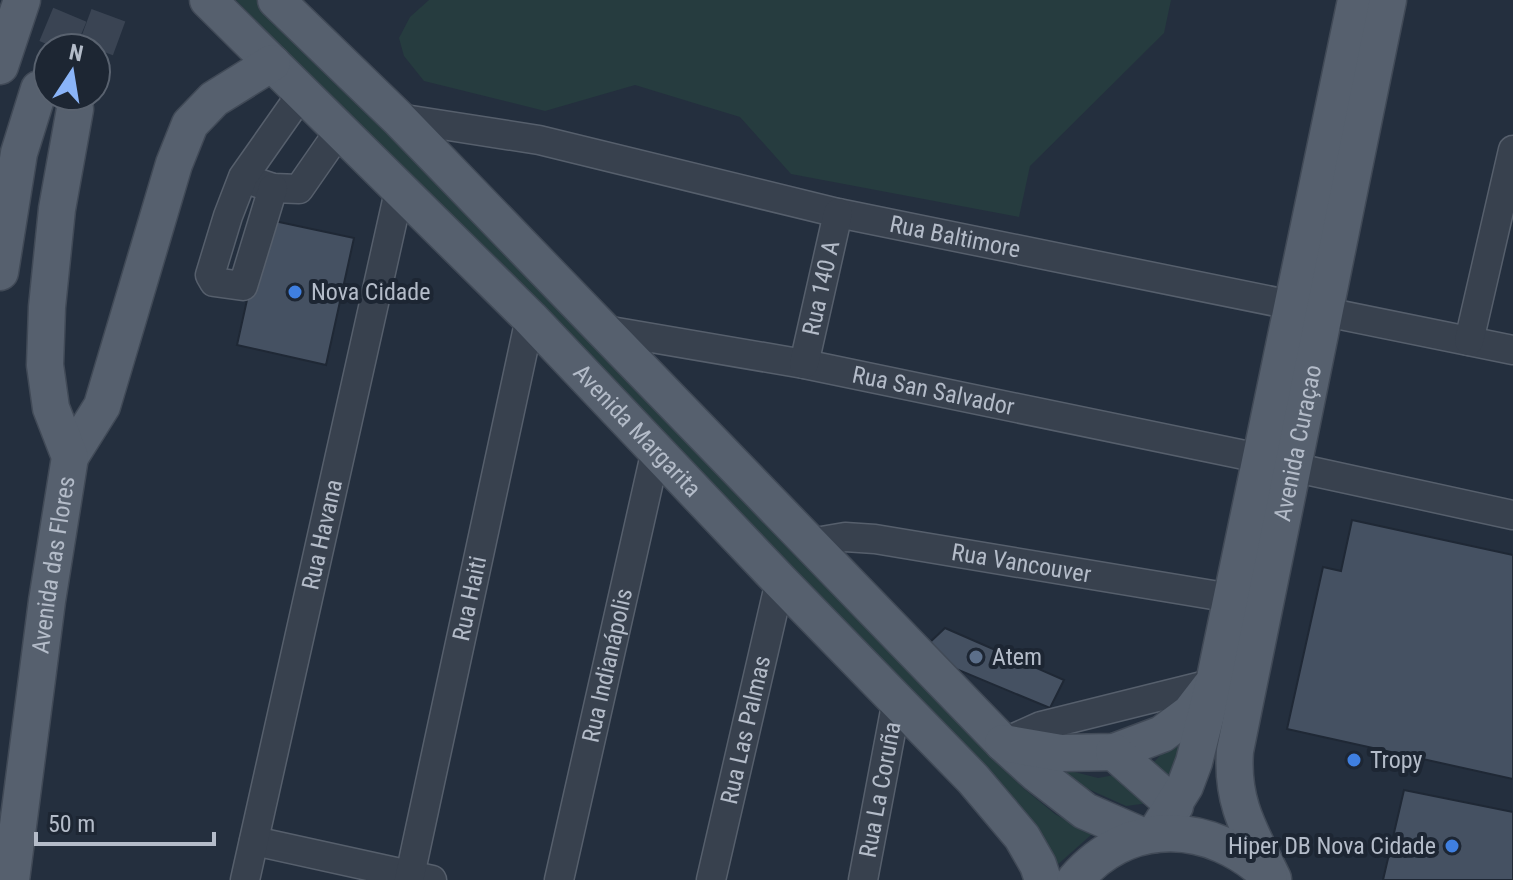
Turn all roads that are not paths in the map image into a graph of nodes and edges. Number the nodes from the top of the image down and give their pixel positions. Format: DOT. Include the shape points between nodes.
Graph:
graph roads {
  1 [pos="22,0"];
  2 [pos="208,0"];
  3 [pos="276,0"];
  4 [pos="1356,0"];
  5 [pos="1388,0"];
  6 [pos="272,63"];
  7 [pos="0,66"];
  8 [pos="302,93"];
  9 [pos="32,111"];
  10 [pos="74,112"];
  11 [pos="398,118"];
  12 [pos="340,130"];
  13 [pos="1513,150"];
  14 [pos="243,177"];
  15 [pos="400,187"];
  16 [pos="273,188"];
  17 [pos="838,213"];
  18 [pos="0,272"];
  19 [pos="1309,308"];
  20 [pos="530,318"];
  21 [pos="605,330"];
  22 [pos="1469,341"];
  23 [pos="1513,350"];
  24 [pos="804,364"];
  25 [pos="656,450"];
  26 [pos="70,457"];
  27 [pos="1276,463"];
  28 [pos="1513,515"];
  29 [pos="810,543"];
  30 [pos="780,581"];
  31 [pos="1231,598"];
  32 [pos="1214,683"];
  33 [pos="897,700"];
  34 [pos="1003,743"];
  35 [pos="1114,752"];
  36 [pos="1157,826"];
  37 [pos="254,841"];
  38 [pos="17,872"];
  39 [pos="417,878"];
  40 [pos="245,880"];
  41 [pos="559,880"];
  42 [pos="711,880"];
  43 [pos="863,880"];
  44 [pos="1043,880"];
  45 [pos="1075,880"];
  46 [pos="1273,880"];
  1 -- 7 [label="main road"];
  2 -- 6 [label="main road, Avenida Margarita"];
  3 -- 11 [label="main road, Avenida Margarita"];
  4 -- 19 [label="main road, Avenida Curaçao"];
  5 -- 19 [label="main road, Avenida Curaçao"];
  6 -- 8 [label="main road, Avenida Margarita"];
  6 -- 26 [label="main road" via="214,99 190,124 102,406"];
  8 -- 12 [label="main road, Avenida Margarita"];
  8 -- 14 [label="street"];
  9 -- 18 [label="main road" via="19,153"];
  10 -- 26 [label="main road, Avenida das Flores" via="57,209 45,365 51,408"];
  11 -- 17 [label="street, Rua Baltimore" via="539,140"];
  11 -- 21 [label="main road, Avenida Margarita"];
  12 -- 15 [label="main road, Avenida Margarita"];
  12 -- 16 [label="street" via="299,189"];
  13 -- 22 [label="street"];
  14 -- 16 [label="street"];
  14 -- 16 [label="street" via="210,275 214,282 243,286"];
  15 -- 20 [label="main road, Avenida Margarita"];
  15 -- 37 [label="street, Rua Havana"];
  17 -- 19 [label="street, Rua Baltimore"];
  17 -- 24 [label="street, Rua 140 A"];
  19 -- 22 [label="street, Rua Baltimore"];
  19 -- 27 [label="main road, Avenida Curaçao"];
  20 -- 25 [label="main road, Avenida Margarita"];
  20 -- 39 [label="street, Rua Haiti"];
  21 -- 24 [label="street, Rua San Salvador"];
  21 -- 29 [label="main road, Avenida Margarita"];
  22 -- 23 [label="street, Rua Baltimore"];
  24 -- 27 [label="street, Rua San Salvador"];
  25 -- 30 [label="main road, Avenida Margarita"];
  25 -- 41 [label="street, Rua Indianápolis"];
  26 -- 38 [label="main road, Avenida das Flores" via="47,601"];
  27 -- 28 [label="street, Rua San Salvador"];
  27 -- 31 [label="main road, Avenida Curaçao"];
  27 -- 46 [label="main road, Avenida Curaçao" via="1233,777 1239,808"];
  29 -- 31 [label="street, Rua Vancouver" via="875,539"];
  29 -- 34 [label="main road, Avenida Margarita"];
  30 -- 33 [label="main road, Avenida Margarita"];
  30 -- 42 [label="street, Rua Las Palmas"];
  31 -- 32 [label="main road, Avenida Curaçao"];
  32 -- 34 [label="street" via="1041,726"];
  32 -- 35 [label="main road" via="1190,713 1162,734"];
  32 -- 36 [label="main road, Avenida Curaçao" via="1194,762"];
  33 -- 43 [label="street, Rua La Coruña"];
  33 -- 44 [label="main road, Avenida Margarita" via="1022,837"];
  34 -- 35 [label="main road" via="1061,753"];
  34 -- 36 [label="main road, Avenida Margarita" via="1085,811"];
  35 -- 36 [label="main road"];
  36 -- 45 [label="main road" via="1112,848"];
  36 -- 46 [label="main road" via="1220,841 1249,857"];
  37 -- 39 [label="street"];
  37 -- 40 [label="street, Rua Havana"];
}
